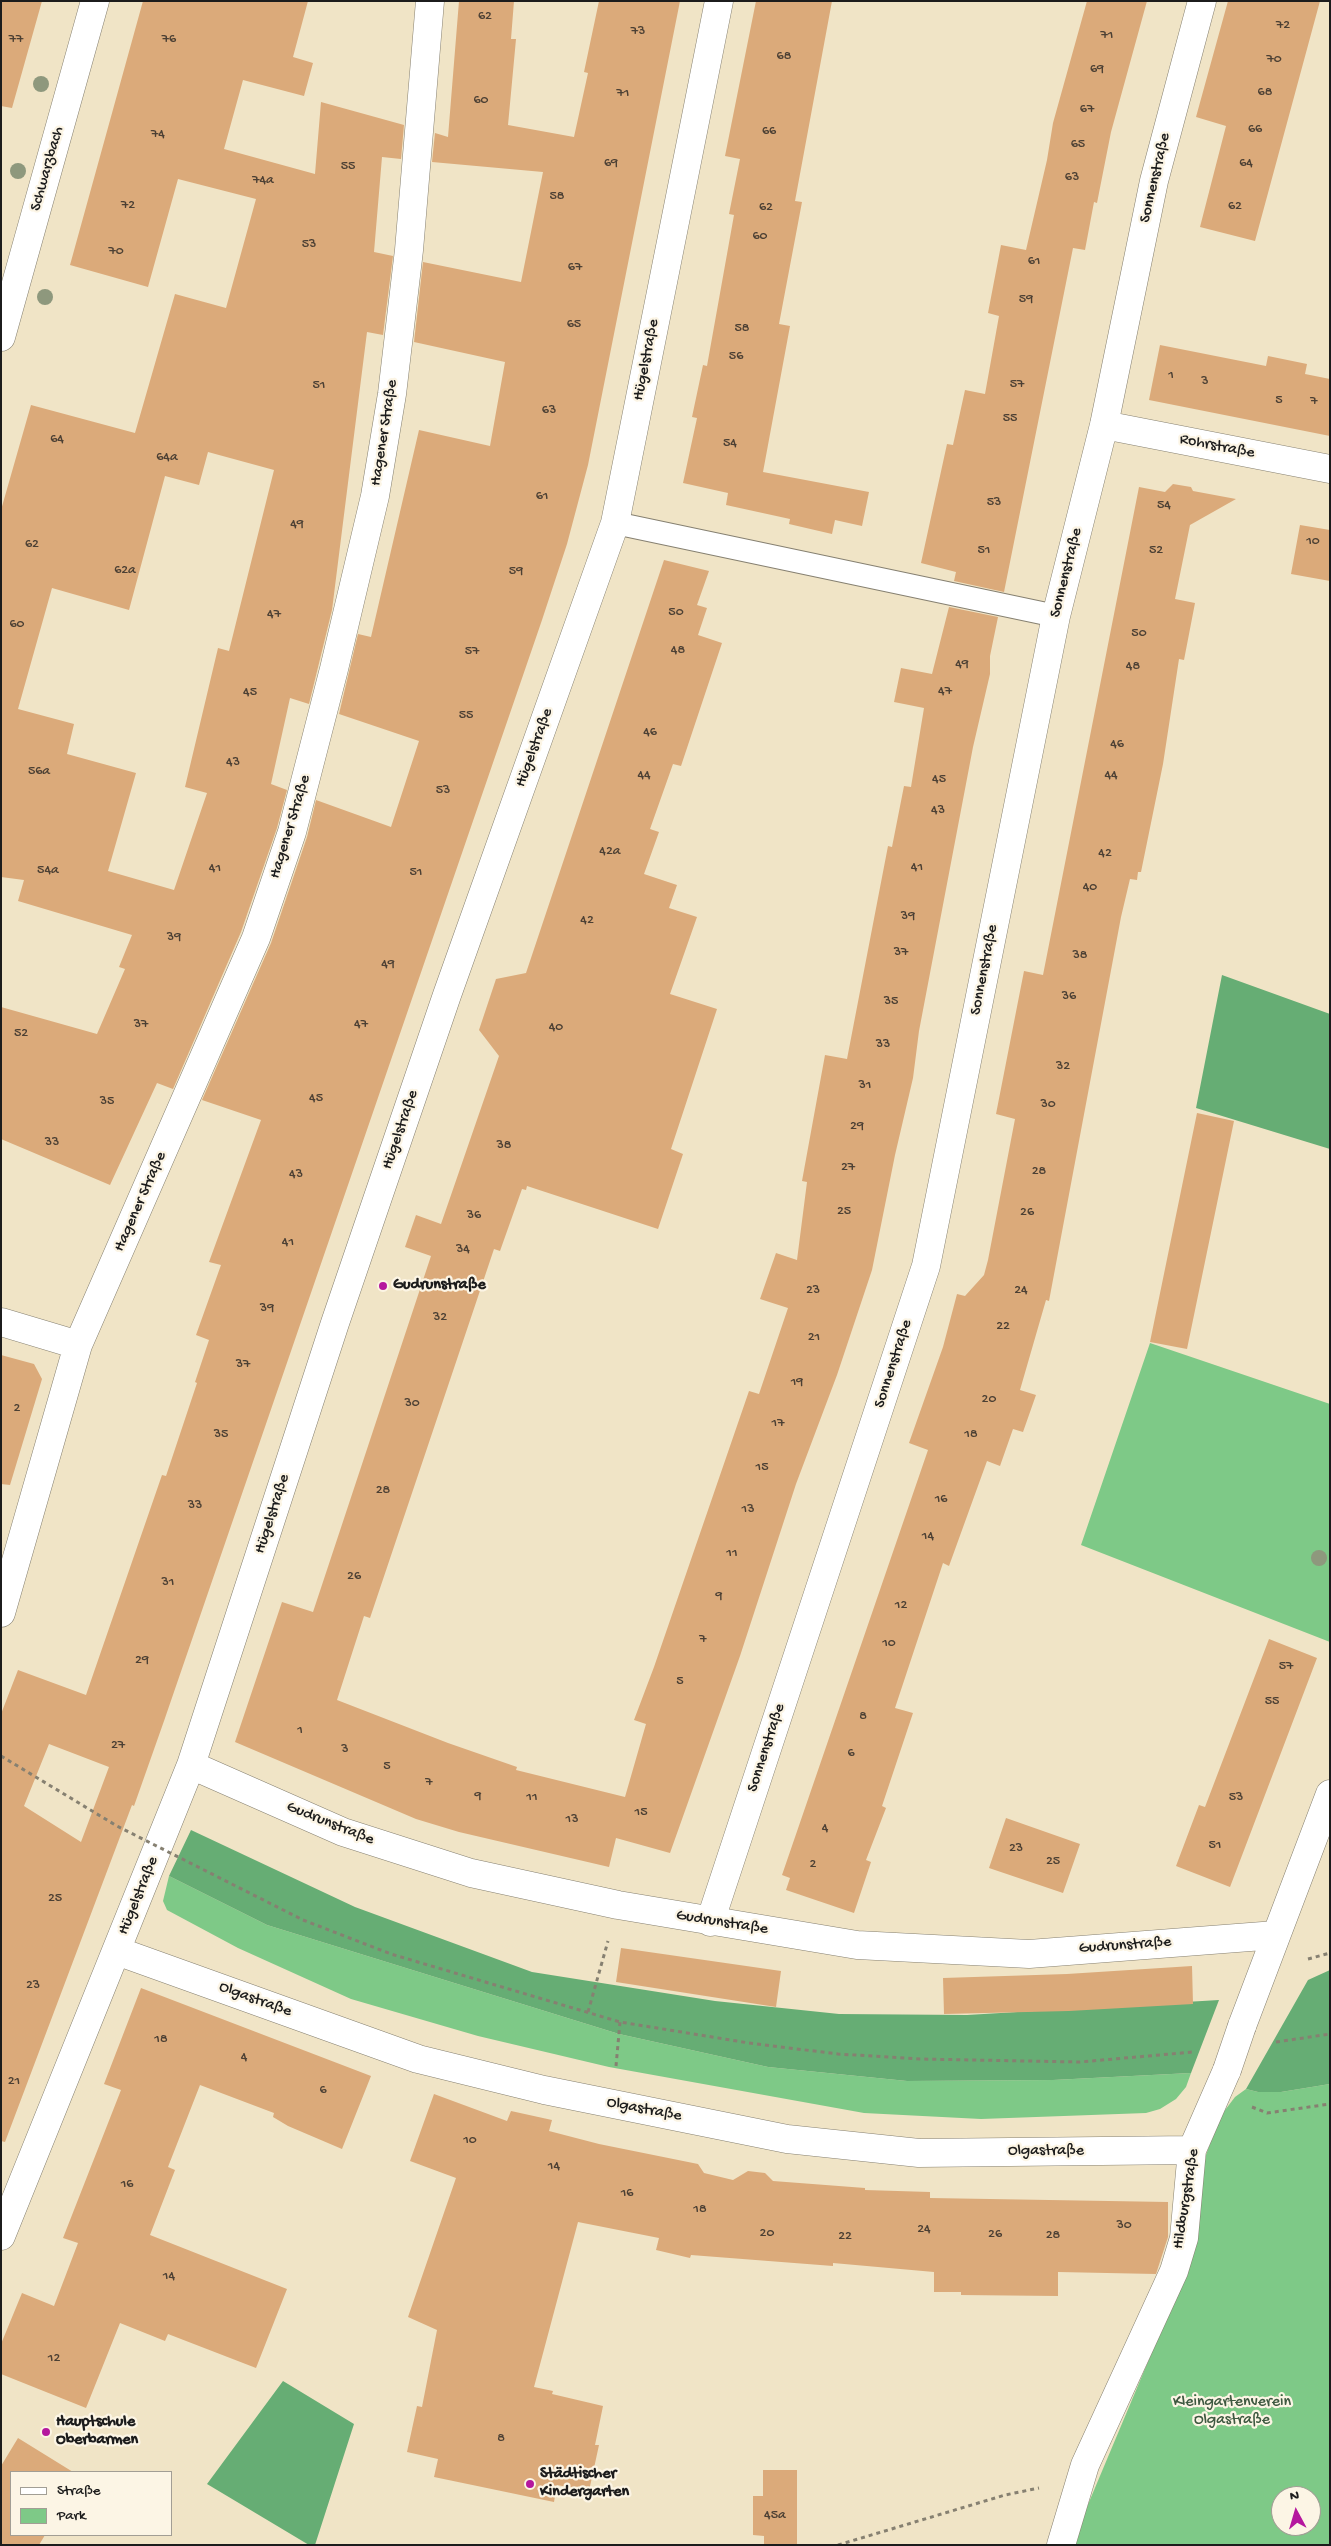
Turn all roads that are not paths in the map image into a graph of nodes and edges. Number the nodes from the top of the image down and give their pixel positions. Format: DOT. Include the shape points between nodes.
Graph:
graph roads {
  1 [pos="94,1"];
  2 [pos="430,1"];
  3 [pos="719,1"];
  4 [pos="1202,1"];
  5 [pos="1,337"];
  6 [pos="1104,425"];
  7 [pos="1330,469"];
  8 [pos="615,523"];
  9 [pos="1056,616"];
  10 [pos="1,1322"];
  11 [pos="78,1344"];
  12 [pos="1,1613"];
  13 [pos="191,1765"];
  14 [pos="1330,1794"];
  15 [pos="710,1922"];
  16 [pos="1276,1935"];
  17 [pos="117,1951"];
  18 [pos="1192,2150"];
  19 [pos="1,2236"];
  20 [pos="1061,2545"];
  1 -- 5 [label="street, Schwarzbach"];
  2 -- 11 [label="street, Hagener Straße" via="409,250 389,412 375,496 295,822 256,938"];
  3 -- 8 [label="street, Hügelstraße"];
  4 -- 6 [label="street, Sonnenstraße" via="1154,181"];
  6 -- 7 [label="street, Rohrstraße"];
  6 -- 9 [label="street, Sonnenstraße"];
  8 -- 9 [label="lane"];
  8 -- 13 [label="street, Hügelstraße" via="444,1005 329,1342"];
  9 -- 15 [label="street, Sonnenstraße" via="926,1266"];
  10 -- 11 [label="street"];
  11 -- 12 [label="street, Hagener Straße"];
  13 -- 15 [label="street, Gudrunstraße" via="343,1832 452,1868"];
  13 -- 17 [label="street, Hügelstraße"];
  14 -- 16 [label="street, Hildburgstraße"];
  15 -- 16 [label="street, Gudrunstraße" via="857,1945 1029,1954"];
  16 -- 18 [label="street, Hildburgstraße, bridge" via="1224,2076"];
  17 -- 18 [label="street, Olgastraße" via="418,2059 544,2090 787,2139 919,2153"];
  17 -- 19 [label="street, Hügelstraße"];
  18 -- 20 [label="street, Hildburgstraße" via="1184,2238 1174,2271 1078,2481"];
}
